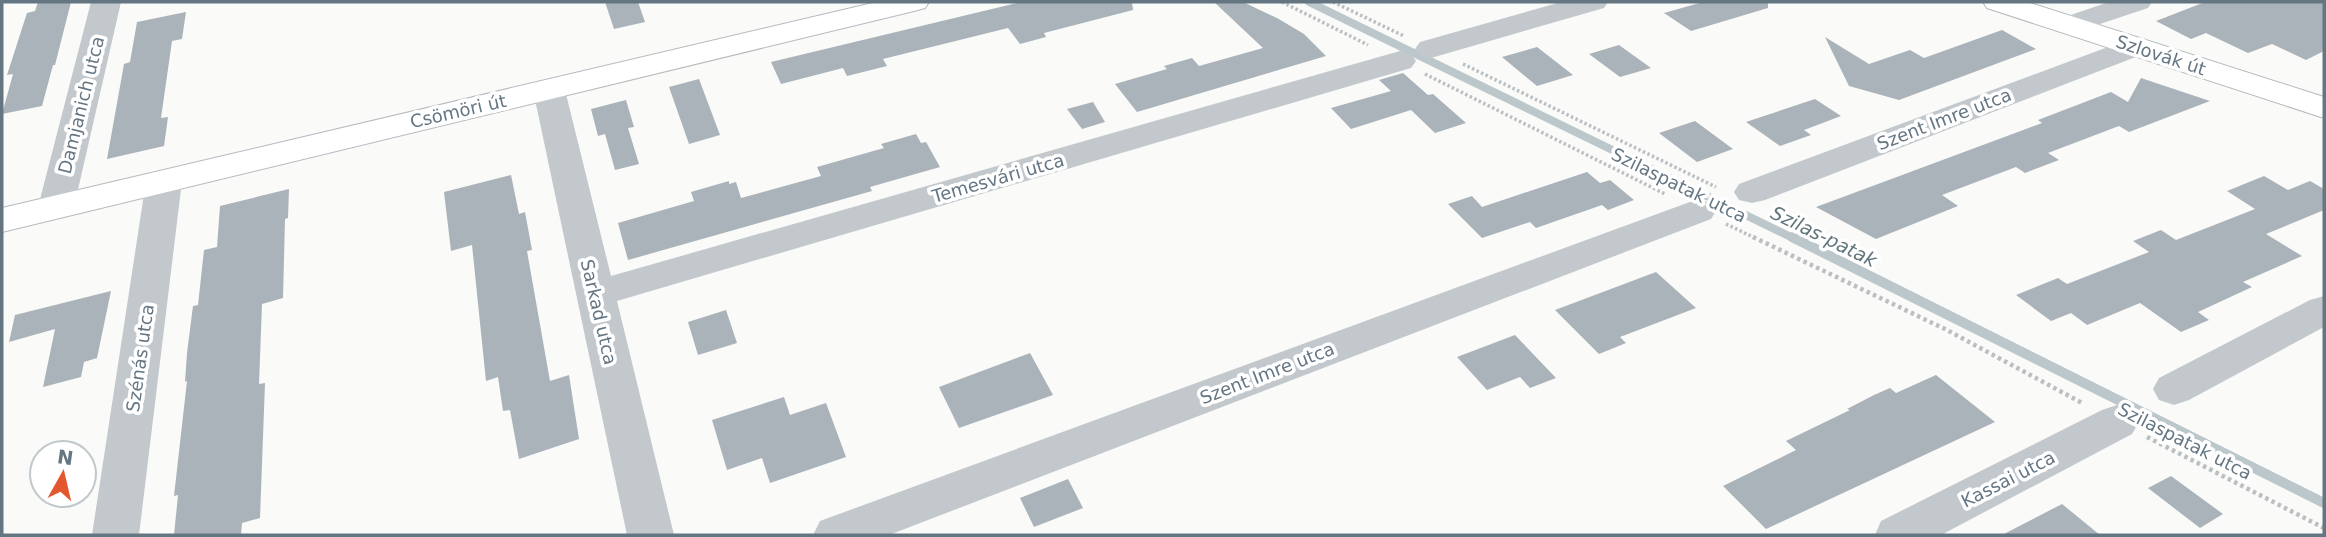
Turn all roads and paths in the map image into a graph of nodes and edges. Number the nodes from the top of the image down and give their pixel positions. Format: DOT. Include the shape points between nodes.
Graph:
graph roads {
  1 [pos="106,2"];
  2 [pos="914,2"];
  3 [pos="1282,2"];
  4 [pos="1332,2"];
  5 [pos="1593,2"];
  6 [pos="1998,2"];
  7 [pos="2137,2"];
  8 [pos="2070,25"];
  9 [pos="2135,46"];
  10 [pos="1416,55"];
  11 [pos="549,90"];
  12 [pos="2324,107"];
  13 [pos="164,181"];
  14 [pos="1724,198"];
  15 [pos="56,207"];
  16 [pos="2,220"];
  17 [pos="595,294"];
  18 [pos="2324,310"];
  19 [pos="2174,389"];
  20 [pos="2117,422"];
  21 [pos="2324,528"];
  22 [pos="115,535"];
  23 [pos="650,535"];
  24 [pos="837,535"];
  25 [pos="1898,535"];
  1 -- 15 [label="street, Damjanich utca"];
  2 -- 11 [label="main road, Csömöri út"];
  3 -- 10 [label="path, Szilaspatak utca"];
  4 -- 10 [label="path"];
  5 -- 10 [label="street, Temesvári utca"];
  6 -- 8 [label="main road, Szlovák út"];
  7 -- 8 [label="street"];
  8 -- 9 [label="main road, Szlovák út"];
  9 -- 12 [label="main road, Szlovák út"];
  9 -- 14 [label="street, Szent Imre utca"];
  10 -- 14 [label="path, Szilaspatak utca"];
  10 -- 14 [label="path"];
  10 -- 17 [label="street, Temesvári utca"];
  11 -- 13 [label="main road, Csömöri út"];
  11 -- 17 [label="street, Sarkad utca"];
  13 -- 15 [label="main road, Csömöri út"];
  13 -- 22 [label="street, Szénás utca"];
  14 -- 20 [label="path, Szilaspatak utca" via="1945,330"];
  14 -- 24 [label="street, Szent Imre utca"];
  15 -- 16 [label="main road, Csömöri út"];
  17 -- 23 [label="street, Sarkad utca"];
  18 -- 19 [label="street"];
  20 -- 21 [label="path, Szilaspatak utca"];
  20 -- 25 [label="street, Kassai utca"];
}
